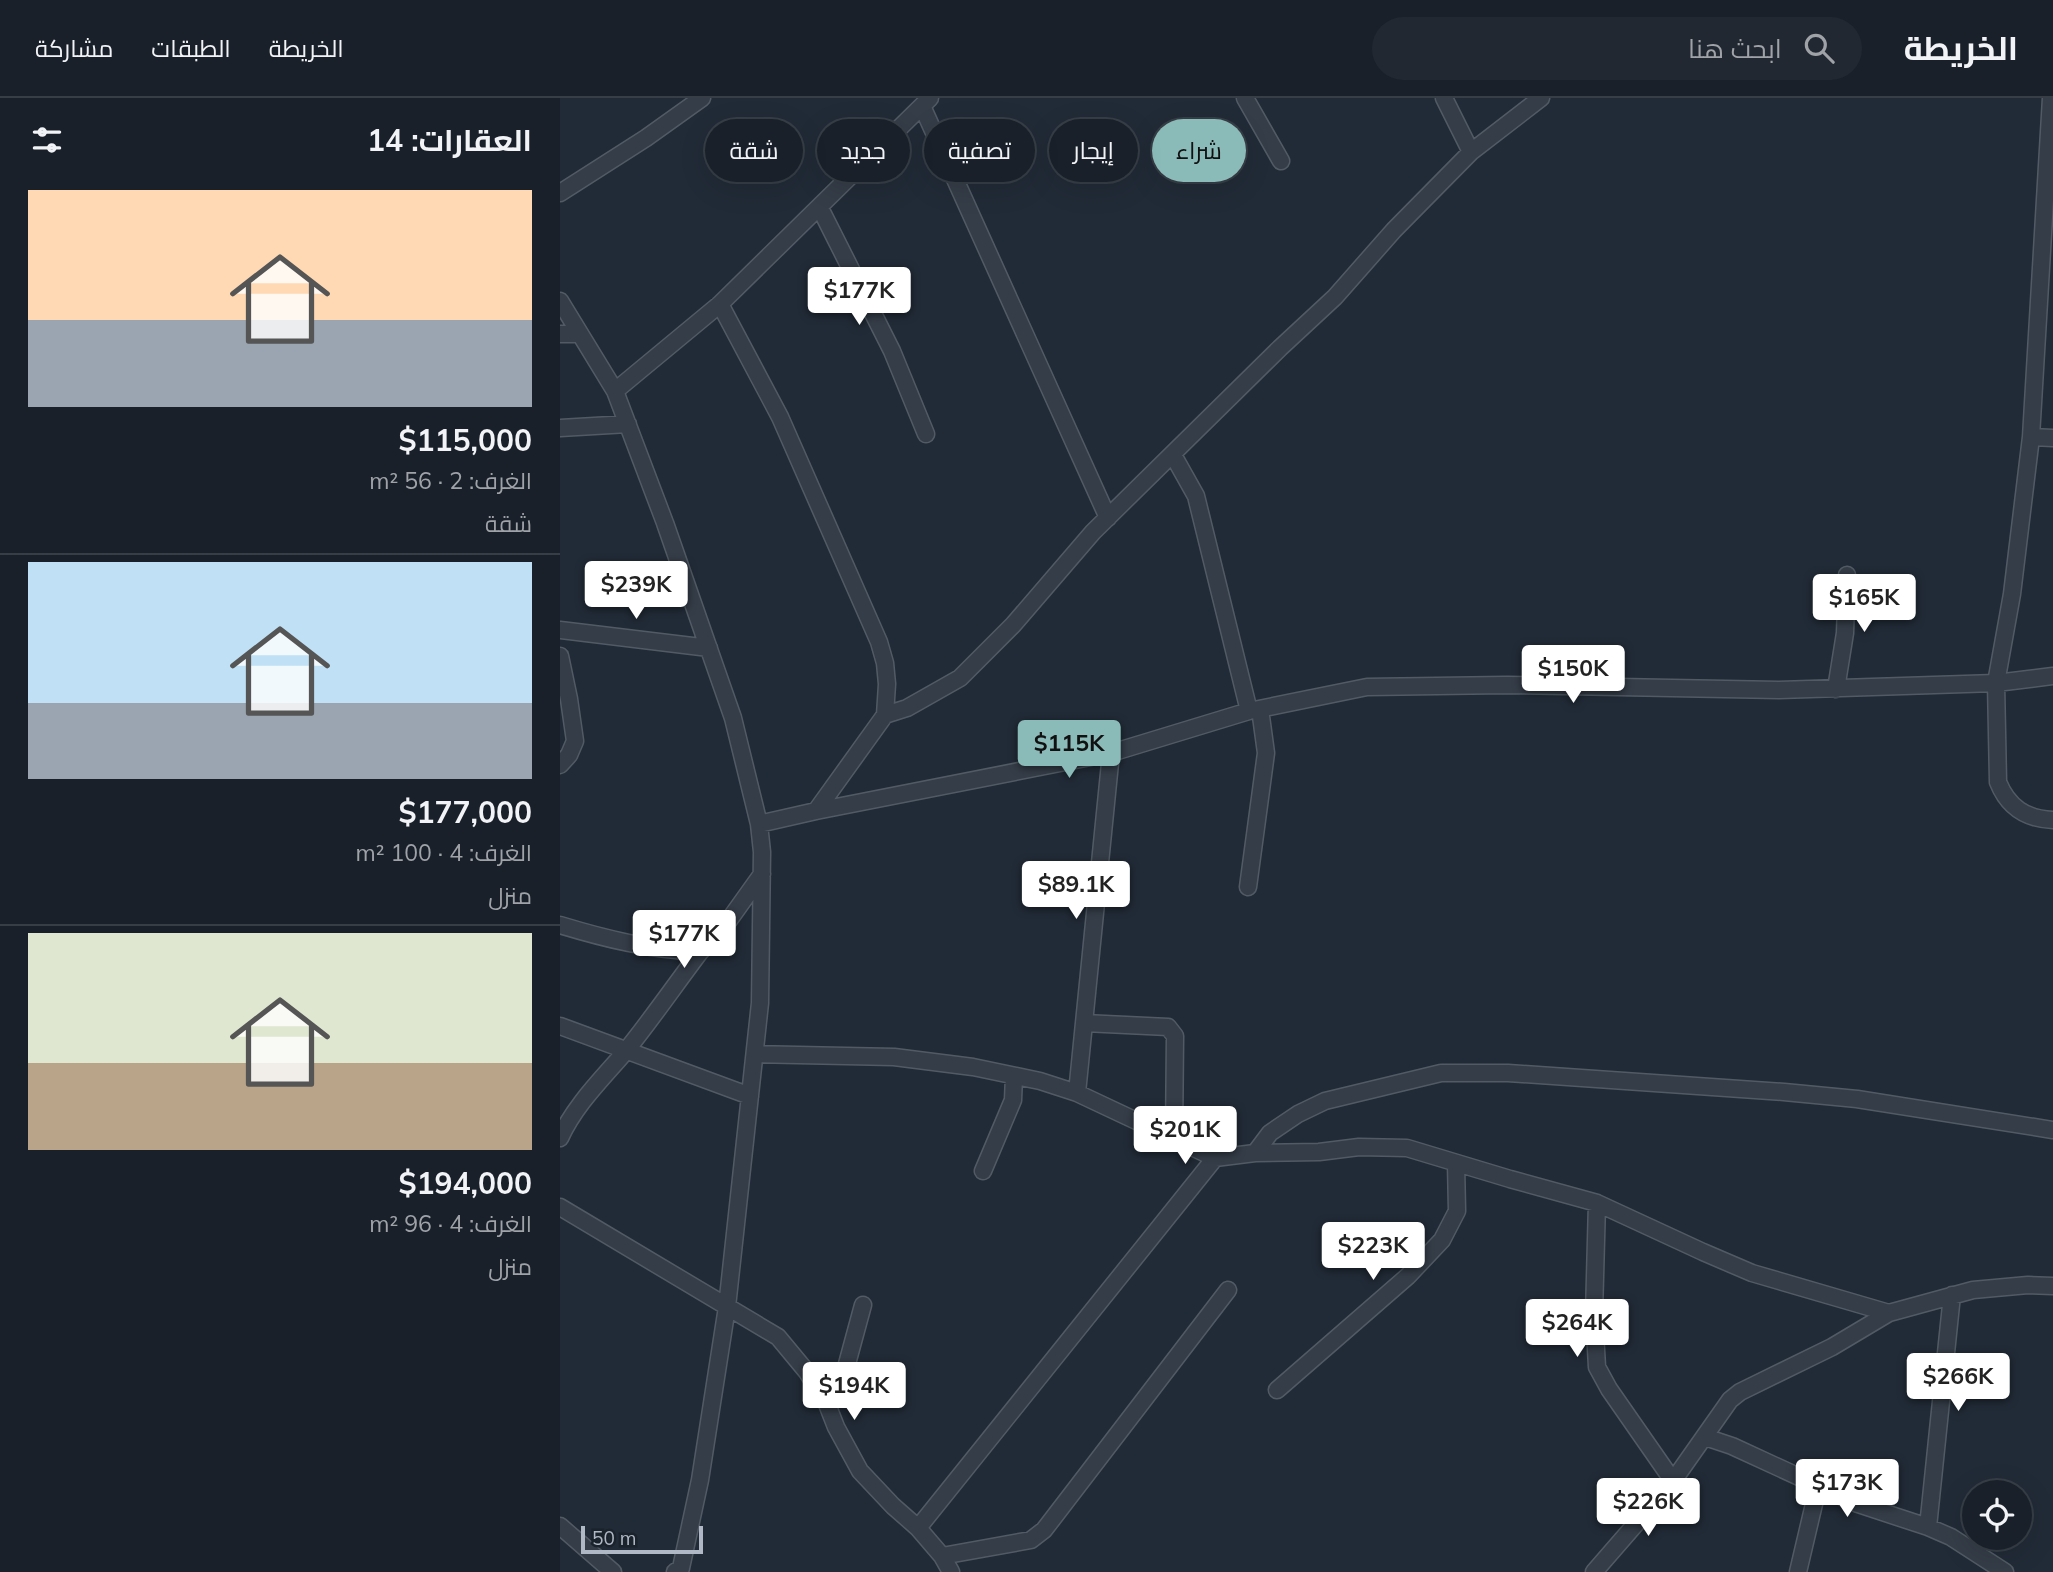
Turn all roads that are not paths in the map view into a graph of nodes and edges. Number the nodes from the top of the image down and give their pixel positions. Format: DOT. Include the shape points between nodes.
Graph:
graph roads {
  1 [pos="702,98"];
  2 [pos="1245,98"];
  3 [pos="1444,98"];
  4 [pos="1541,98"];
  5 [pos="2051,98"];
  6 [pos="926,102"];
  7 [pos="1471,152"];
  8 [pos="1281,161"];
  9 [pos="560,193"];
  10 [pos="820,208"];
  11 [pos="560,301"];
  12 [pos="720,304"];
  13 [pos="560,334"];
  14 [pos="579,334"];
  15 [pos="615,390"];
  16 [pos="628,424"];
  17 [pos="560,428"];
  18 [pos="926,434"];
  19 [pos="2031,437"];
  20 [pos="2053,438"];
  21 [pos="1173,455"];
  22 [pos="1108,518"];
  23 [pos="1847,575"];
  24 [pos="560,630"];
  25 [pos="709,648"];
  26 [pos="560,656"];
  27 [pos="2053,676"];
  28 [pos="1996,683"];
  29 [pos="1836,688"];
  30 [pos="1254,710"];
  31 [pos="885,715"];
  32 [pos="1111,752"];
  33 [pos="560,765"];
  34 [pos="816,811"];
  35 [pos="2053,820"];
  36 [pos="759,824"];
  37 [pos="762,874"];
  38 [pos="1248,887"];
  39 [pos="560,925"];
  40 [pos="700,952"];
  41 [pos="1084,1023"];
  42 [pos="560,1026"];
  43 [pos="626,1050"];
  44 [pos="755,1054"];
  45 [pos="1014,1076"];
  46 [pos="1077,1093"];
  47 [pos="750,1096"];
  48 [pos="2053,1130"];
  49 [pos="560,1138"];
  50 [pos="1174,1139"];
  51 [pos="1255,1153"];
  52 [pos="1215,1158"];
  53 [pos="1455,1163"];
  54 [pos="983,1171"];
  55 [pos="1597,1203"];
  56 [pos="560,1207"];
  57 [pos="2053,1286"];
  58 [pos="1228,1290"];
  59 [pos="1952,1295"];
  60 [pos="863,1306"];
  61 [pos="727,1307"];
  62 [pos="1889,1312"];
  63 [pos="1277,1390"];
  64 [pos="827,1404"];
  65 [pos="1705,1437"];
  66 [pos="1674,1480"];
  67 [pos="1818,1487"];
  68 [pos="560,1526"];
  69 [pos="1928,1527"];
  70 [pos="918,1528"];
  71 [pos="942,1556"];
  72 [pos="680,1571"];
  73 [pos="613,1572"];
  74 [pos="951,1572"];
  75 [pos="1594,1572"];
  76 [pos="1798,1572"];
  77 [pos="2005,1572"];
  1 -- 9 [label="street"];
  2 -- 8 [label="street"];
  3 -- 7 [label="street"];
  4 -- 7 [label="street"];
  5 -- 19 [label="street"];
  6 -- 10 [label="street"];
  6 -- 22 [label="street"];
  7 -- 21 [label="street" via="1335,297"];
  10 -- 12 [label="street"];
  10 -- 18 [label="street" via="892,351"];
  11 -- 14 [label="street"];
  12 -- 15 [label="street"];
  12 -- 31 [label="street" via="780,417 879,642 887,684"];
  13 -- 14 [label="street"];
  14 -- 15 [label="street"];
  15 -- 16 [label="street"];
  16 -- 17 [label="street"];
  16 -- 25 [label="street"];
  19 -- 20 [label="street"];
  19 -- 28 [label="street"];
  21 -- 22 [label="street"];
  21 -- 30 [label="street" via="1196,496"];
  22 -- 31 [label="street" via="960,678"];
  23 -- 29 [label="street" via="1846,633"];
  24 -- 25 [label="street"];
  25 -- 36 [label="street" via="733,718"];
  26 -- 33 [label="street" via="575,741"];
  27 -- 28 [label="street"];
  28 -- 29 [label="street"];
  28 -- 35 [label="street" via="1998,782 2003,795 2028,816"];
  29 -- 30 [label="street" via="1367,687"];
  30 -- 32 [label="street"];
  30 -- 38 [label="street" via="1266,752"];
  31 -- 34 [label="street"];
  32 -- 34 [label="street"];
  32 -- 41 [label="street"];
  34 -- 36 [label="street"];
  36 -- 37 [label="street"];
  37 -- 40 [label="street"];
  37 -- 44 [label="street"];
  39 -- 40 [label="street" via="608,940"];
  40 -- 43 [label="street"];
  41 -- 46 [label="street"];
  41 -- 50 [label="street" via="1168,1027 1175,1036"];
  42 -- 43 [label="street"];
  43 -- 47 [label="street"];
  43 -- 49 [label="street" via="572,1115"];
  44 -- 45 [label="street" via="894,1057"];
  44 -- 47 [label="street"];
  45 -- 46 [label="street"];
  45 -- 54 [label="street" via="1013,1100"];
  46 -- 50 [label="street"];
  47 -- 61 [label="street"];
  48 -- 51 [label="street" via="1784,1092 1508,1073 1441,1073 1325,1101 1270,1133"];
  50 -- 52 [label="street"];
  51 -- 52 [label="street"];
  51 -- 53 [label="street" via="1407,1148"];
  52 -- 70 [label="street"];
  53 -- 55 [label="street"];
  53 -- 63 [label="street" via="1457,1211 1442,1240 1408,1276"];
  55 -- 62 [label="street" via="1752,1273"];
  55 -- 66 [label="street" via="1597,1367"];
  56 -- 61 [label="street"];
  57 -- 59 [label="street" via="1995,1287"];
  58 -- 71 [label="street" via="1044,1530 1031,1541"];
  59 -- 62 [label="street"];
  59 -- 69 [label="street"];
  60 -- 64 [label="street" via="844,1376"];
  61 -- 64 [label="street" via="778,1337"];
  61 -- 72 [label="street" via="700,1480"];
  62 -- 65 [label="street" via="1832,1347 1740,1392"];
  64 -- 70 [label="street" via="860,1471"];
  65 -- 66 [label="street"];
  65 -- 67 [label="street"];
  66 -- 75 [label="street"];
  67 -- 69 [label="street"];
  67 -- 76 [label="street"];
  68 -- 73 [label="street"];
  69 -- 77 [label="street"];
  70 -- 71 [label="street"];
  71 -- 74 [label="street"];
}
